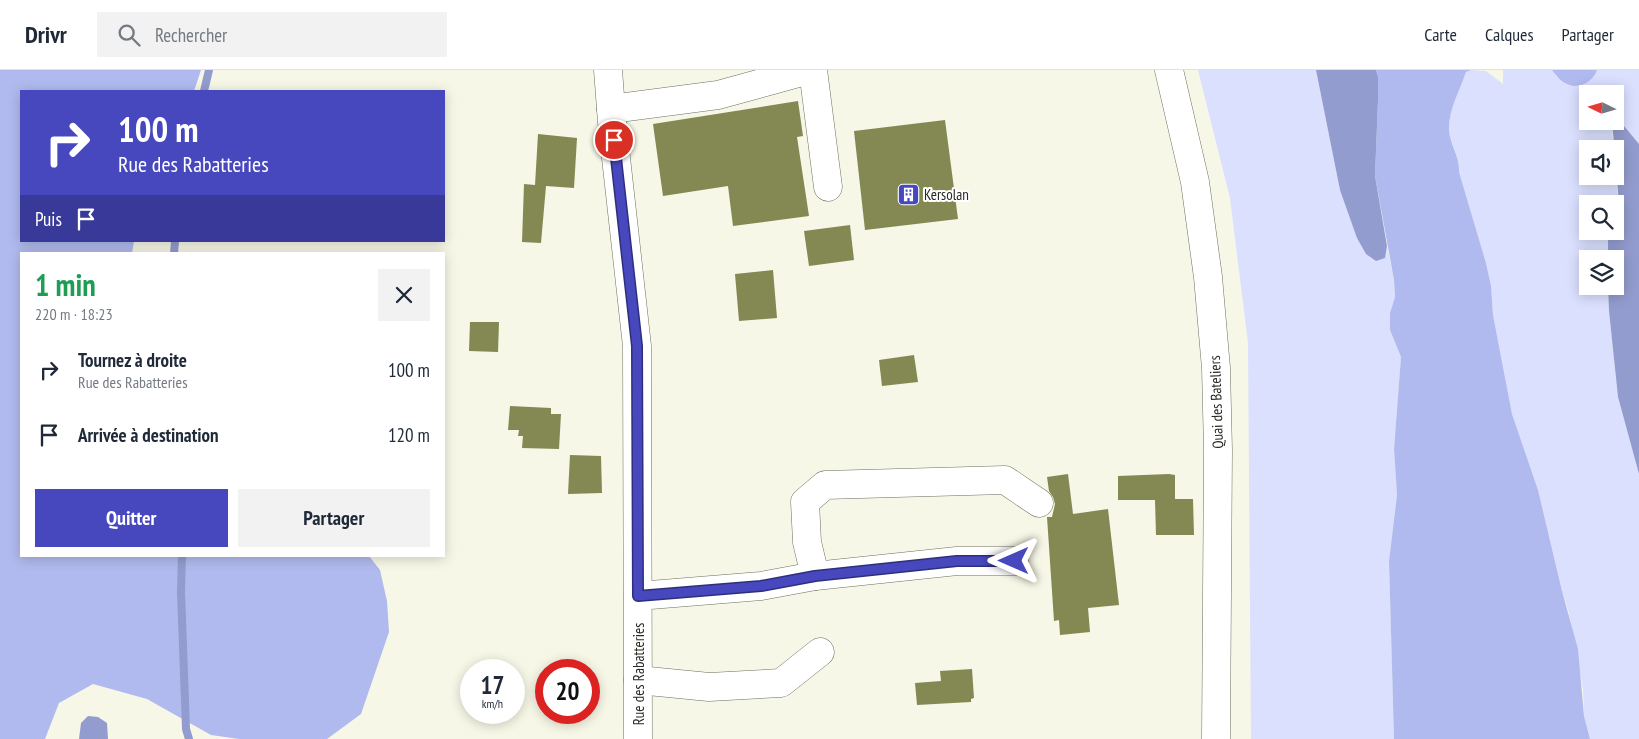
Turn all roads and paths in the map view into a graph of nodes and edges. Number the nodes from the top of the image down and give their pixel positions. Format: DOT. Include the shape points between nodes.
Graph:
graph roads {
  1 [pos="608,70"];
  2 [pos="809,70"];
  3 [pos="813,70"];
  4 [pos="1169,70"];
  5 [pos="611,109"];
  6 [pos="828,187"];
  7 [pos="1039,503"];
  8 [pos="1014,561"];
  9 [pos="815,576"];
  10 [pos="638,596"];
  11 [pos="820,652"];
  12 [pos="638,680"];
  13 [pos="638,739"];
  14 [pos="1216,739"];
  1 -- 5 [label="street, Rue des Rabatteries"];
  2 -- 5 [label="street" via="718,94"];
  3 -- 6 [label="street"];
  4 -- 14 [label="street, Quai des Bateliers" via="1195,182 1216,368"];
  5 -- 10 [label="street, Rue des Rabatteries" via="637,346"];
  7 -- 9 [label="street" via="1005,480 825,485 804,502 807,542"];
  8 -- 9 [label="street" via="957,561"];
  9 -- 10 [label="street" via="761,586"];
  10 -- 12 [label="street, Rue des Rabatteries"];
  11 -- 12 [label="street" via="781,683 709,687"];
  12 -- 13 [label="street, Rue des Rabatteries"];
}
